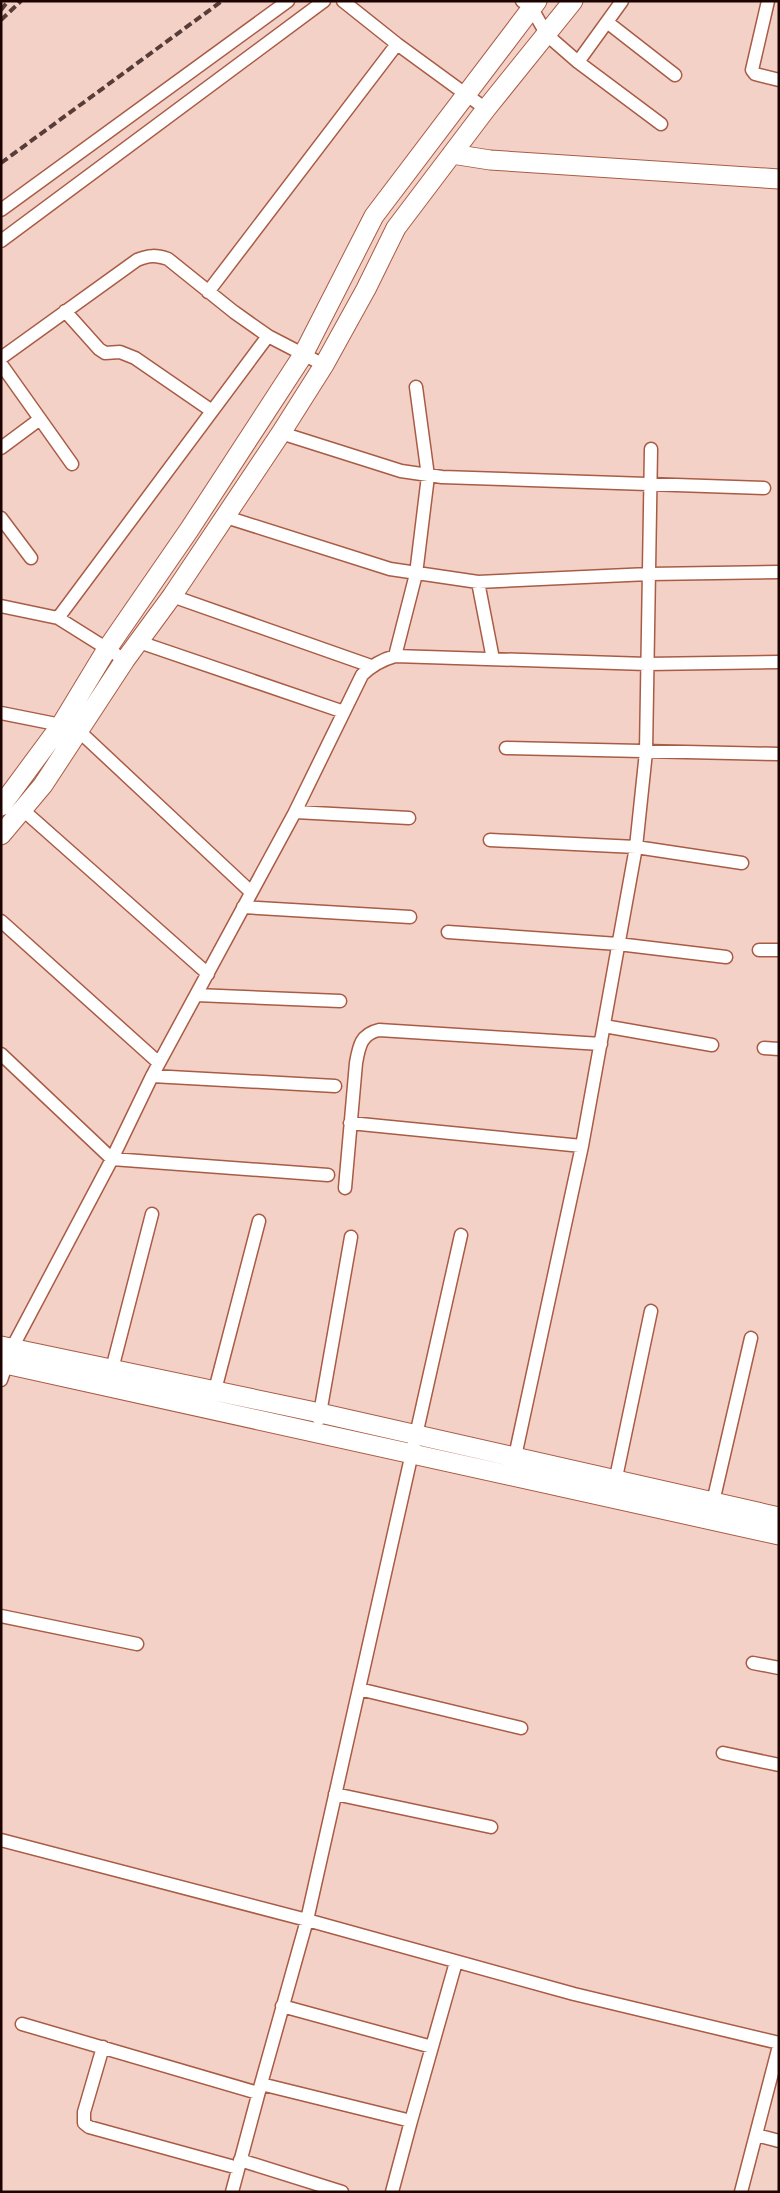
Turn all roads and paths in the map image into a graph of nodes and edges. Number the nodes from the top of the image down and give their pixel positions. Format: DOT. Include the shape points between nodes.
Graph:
graph roads {
  1 [pos="288,1"];
  2 [pos="324,1"];
  3 [pos="344,1"];
  4 [pos="573,1"];
  5 [pos="622,1"];
  6 [pos="768,1"];
  7 [pos="530,3"];
  8 [pos="607,22"];
  9 [pos="546,35"];
  10 [pos="398,44"];
  11 [pos="578,62"];
  12 [pos="675,75"];
  13 [pos="779,80"];
  14 [pos="466,93"];
  15 [pos="486,109"];
  16 [pos="661,124"];
  17 [pos="452,154"];
  18 [pos="779,178"];
  19 [pos="1,210"];
  20 [pos="1,241"];
  21 [pos="208,292"];
  22 [pos="65,311"];
  23 [pos="268,336"];
  24 [pos="303,355"];
  25 [pos="1,358"];
  26 [pos="1,364"];
  27 [pos="324,365"];
  28 [pos="416,387"];
  29 [pos="212,411"];
  30 [pos="40,419"];
  31 [pos="281,433"];
  32 [pos="1,448"];
  33 [pos="651,449"];
  34 [pos="72,464"];
  35 [pos="428,476"];
  36 [pos="650,485"];
  37 [pos="764,488"];
  38 [pos="226,517"];
  39 [pos="1,518"];
  40 [pos="31,558"];
  41 [pos="779,572"];
  42 [pos="416,574"];
  43 [pos="649,574"];
  44 [pos="478,582"];
  45 [pos="172,596"];
  46 [pos="1,606"];
  47 [pos="58,618"];
  48 [pos="139,642"];
  49 [pos="107,648"];
  50 [pos="395,656"];
  51 [pos="125,660"];
  52 [pos="493,660"];
  53 [pos="779,662"];
  54 [pos="647,664"];
  55 [pos="371,666"];
  56 [pos="344,712"];
  57 [pos="1,713"];
  58 [pos="61,726"];
  59 [pos="80,732"];
  60 [pos="506,748"];
  61 [pos="646,752"];
  62 [pos="779,754"];
  63 [pos="1,806"];
  64 [pos="23,810"];
  65 [pos="294,812"];
  66 [pos="409,818"];
  67 [pos="1,835"];
  68 [pos="490,840"];
  69 [pos="636,848"];
  70 [pos="742,863"];
  71 [pos="251,892"];
  72 [pos="243,907"];
  73 [pos="410,918"];
  74 [pos="1,920"];
  75 [pos="448,932"];
  76 [pos="618,944"];
  77 [pos="759,950"];
  78 [pos="779,950"];
  79 [pos="726,957"];
  80 [pos="208,974"];
  81 [pos="196,995"];
  82 [pos="340,1001"];
  83 [pos="604,1026"];
  84 [pos="601,1044"];
  85 [pos="712,1045"];
  86 [pos="764,1048"];
  87 [pos="779,1049"];
  88 [pos="1,1054"];
  89 [pos="159,1063"];
  90 [pos="152,1076"];
  91 [pos="335,1086"];
  92 [pos="350,1123"];
  93 [pos="582,1146"];
  94 [pos="112,1158"];
  95 [pos="328,1175"];
  96 [pos="345,1188"];
  97 [pos="152,1214"];
  98 [pos="259,1220"];
  99 [pos="461,1235"];
  100 [pos="352,1237"];
  101 [pos="651,1311"];
  102 [pos="751,1338"];
  103 [pos="4,1360"];
  104 [pos="112,1369"];
  105 [pos="215,1390"];
  106 [pos="318,1422"];
  107 [pos="414,1444"];
  108 [pos="514,1466"];
  109 [pos="613,1489"];
  110 [pos="713,1502"];
  111 [pos="779,1517"];
  112 [pos="779,1535"];
  113 [pos="1,1616"];
  114 [pos="137,1644"];
  115 [pos="753,1663"];
  116 [pos="779,1668"];
  117 [pos="359,1689"];
  118 [pos="521,1728"];
  119 [pos="723,1753"];
  120 [pos="779,1765"];
  121 [pos="335,1794"];
  122 [pos="491,1827"];
  123 [pos="1,1840"];
  124 [pos="307,1920"];
  125 [pos="456,1962"];
  126 [pos="282,2006"];
  127 [pos="22,2024"];
  128 [pos="779,2045"];
  129 [pos="103,2047"];
  130 [pos="432,2047"];
  131 [pos="259,2088"];
  132 [pos="411,2121"];
  133 [pos="756,2134"];
  134 [pos="779,2141"];
  135 [pos="239,2164"];
  136 [pos="232,2192"];
  137 [pos="342,2192"];
  138 [pos="392,2192"];
  139 [pos="741,2192"];
  1 -- 19 [label="street"];
  2 -- 20 [label="street"];
  3 -- 10 [label="street"];
  4 -- 9 [label="street"];
  5 -- 8 [label="street"];
  6 -- 13 [label="street" via="752,70 755,74"];
  7 -- 9 [label="street"];
  7 -- 14 [label="street"];
  8 -- 11 [label="street"];
  8 -- 12 [label="street"];
  9 -- 11 [label="street"];
  9 -- 15 [label="street"];
  10 -- 14 [label="street"];
  10 -- 21 [label="street"];
  11 -- 16 [label="street"];
  14 -- 15 [label="street"];
  14 -- 24 [label="street" via="374,216"];
  15 -- 17 [label="street"];
  17 -- 18 [label="street" via="490,160"];
  17 -- 27 [label="street" via="396,228"];
  21 -- 22 [label="street" via="168,259 148,255"];
  21 -- 23 [label="street"];
  22 -- 25 [label="street"];
  22 -- 29 [label="street" via="99,349 135,358"];
  23 -- 24 [label="street"];
  23 -- 29 [label="street"];
  24 -- 27 [label="street"];
  24 -- 49 [label="street" via="189,530"];
  26 -- 30 [label="street"];
  27 -- 31 [label="street"];
  28 -- 35 [label="street"];
  29 -- 47 [label="street"];
  30 -- 32 [label="street"];
  30 -- 34 [label="street"];
  31 -- 35 [label="street" via="401,471"];
  31 -- 38 [label="street"];
  33 -- 36 [label="street"];
  35 -- 36 [label="street"];
  35 -- 42 [label="street"];
  36 -- 37 [label="street"];
  36 -- 43 [label="street"];
  38 -- 42 [label="street" via="390,569"];
  38 -- 45 [label="street"];
  39 -- 40 [label="street"];
  41 -- 43 [label="street"];
  42 -- 44 [label="street"];
  42 -- 50 [label="street"];
  43 -- 44 [label="street"];
  43 -- 54 [label="street"];
  44 -- 52 [label="street"];
  45 -- 48 [label="street"];
  45 -- 55 [label="street"];
  46 -- 47 [label="street"];
  47 -- 49 [label="street"];
  48 -- 51 [label="street"];
  48 -- 56 [label="street"];
  49 -- 51 [label="street"];
  49 -- 58 [label="street"];
  50 -- 52 [label="street"];
  50 -- 55 [label="street"];
  51 -- 59 [label="street"];
  52 -- 54 [label="street"];
  53 -- 54 [label="street"];
  54 -- 61 [label="street"];
  55 -- 56 [label="street" via="362,675"];
  56 -- 65 [label="street"];
  57 -- 58 [label="street"];
  58 -- 63 [label="street"];
  59 -- 64 [label="street"];
  59 -- 71 [label="street"];
  60 -- 61 [label="street"];
  61 -- 62 [label="street"];
  61 -- 69 [label="street"];
  64 -- 67 [label="street"];
  64 -- 80 [label="street"];
  65 -- 66 [label="street"];
  65 -- 71 [label="street"];
  68 -- 69 [label="street"];
  69 -- 70 [label="street"];
  69 -- 76 [label="street"];
  71 -- 72 [label="street"];
  72 -- 73 [label="street"];
  72 -- 80 [label="street"];
  74 -- 89 [label="street"];
  75 -- 76 [label="street"];
  76 -- 79 [label="street"];
  76 -- 83 [label="street"];
  77 -- 78 [label="street"];
  80 -- 81 [label="street"];
  81 -- 82 [label="street"];
  81 -- 89 [label="street"];
  83 -- 84 [label="street"];
  83 -- 85 [label="street"];
  84 -- 92 [label="street" via="379,1030 369,1032 358,1047"];
  84 -- 93 [label="street"];
  86 -- 87 [label="street"];
  88 -- 94 [label="street"];
  89 -- 90 [label="street"];
  90 -- 91 [label="street"];
  90 -- 94 [label="street"];
  92 -- 93 [label="street"];
  92 -- 96 [label="street"];
  93 -- 108 [label="street"];
  94 -- 95 [label="street"];
  94 -- 103 [label="street"];
  97 -- 104 [label="street"];
  98 -- 105 [label="street"];
  99 -- 107 [label="street"];
  100 -- 106 [label="street"];
  101 -- 109 [label="street"];
  102 -- 110 [label="street"];
  103 -- 104 [label="street"];
  103 -- 106 [label="street"];
  104 -- 105 [label="street"];
  105 -- 106 [label="street"];
  106 -- 107 [label="street"];
  107 -- 108 [label="street"];
  107 -- 117 [label="street"];
  108 -- 109 [label="street"];
  109 -- 110 [label="street"];
  109 -- 112 [label="street"];
  110 -- 111 [label="street"];
  113 -- 114 [label="street"];
  115 -- 116 [label="street"];
  117 -- 118 [label="street"];
  117 -- 121 [label="street"];
  119 -- 120 [label="street"];
  121 -- 122 [label="street"];
  121 -- 124 [label="street"];
  123 -- 124 [label="street"];
  124 -- 125 [label="street"];
  124 -- 126 [label="street"];
  125 -- 128 [label="street"];
  125 -- 130 [label="street"];
  126 -- 130 [label="street"];
  126 -- 131 [label="street"];
  127 -- 129 [label="street"];
  128 -- 133 [label="street"];
  129 -- 131 [label="street"];
  129 -- 135 [label="street" via="84,2112 84,2123"];
  130 -- 132 [label="street"];
  131 -- 132 [label="street"];
  131 -- 135 [label="street"];
  132 -- 138 [label="street"];
  133 -- 134 [label="street"];
  133 -- 139 [label="street"];
  135 -- 136 [label="street"];
  135 -- 137 [label="street"];
}
